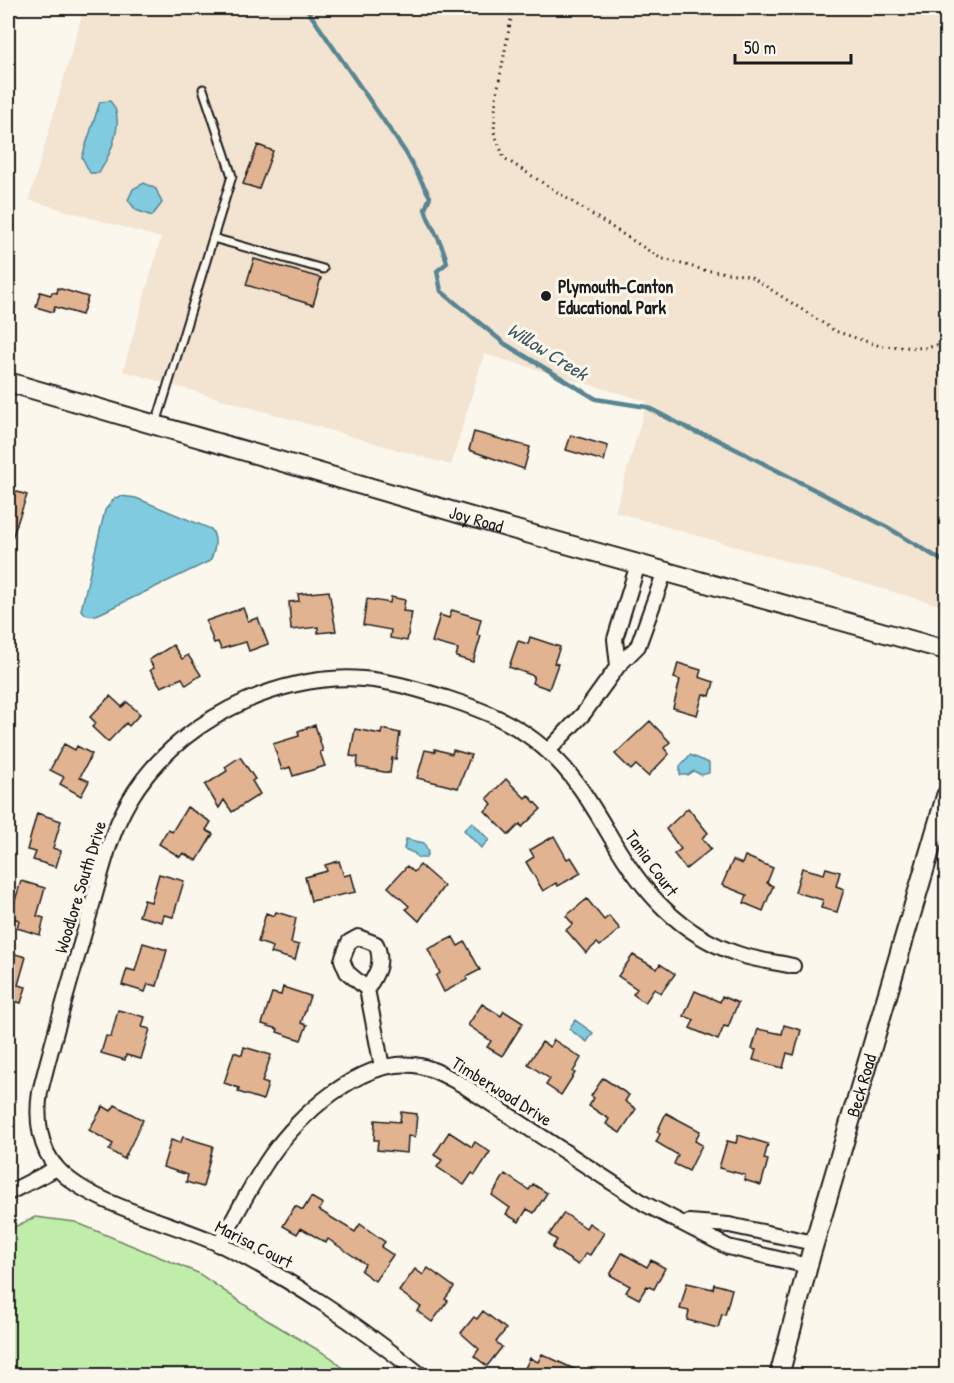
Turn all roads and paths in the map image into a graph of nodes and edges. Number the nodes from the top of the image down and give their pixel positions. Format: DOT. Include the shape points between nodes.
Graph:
graph roads {
  1 [pos="513,8"];
  2 [pos="203,89"];
  3 [pos="213,238"];
  4 [pos="323,269"];
  5 [pos="946,342"];
  6 [pos="8,382"];
  7 [pos="156,424"];
  8 [pos="638,564"];
  9 [pos="665,571"];
  10 [pos="946,650"];
  11 [pos="618,666"];
  12 [pos="548,751"];
  13 [pos="946,796"];
  14 [pos="793,966"];
  15 [pos="367,989"];
  16 [pos="382,1067"];
  17 [pos="57,1168"];
  18 [pos="8,1193"];
  19 [pos="684,1222"];
  20 [pos="814,1243"];
  21 [pos="219,1245"];
  22 [pos="808,1266"];
  23 [pos="422,1376"];
  24 [pos="779,1376"];
  1 -- 5 [label="path" via="496,98 494,132 504,158 660,258 704,270 750,276 835,331 880,345 927,348"];
  2 -- 3 [label="lane" via="232,176"];
  3 -- 4 [label="lane"];
  3 -- 7 [label="lane"];
  6 -- 7 [label="street, Joy Road"];
  7 -- 8 [label="street, Joy Road"];
  8 -- 9 [label="street, Joy Road"];
  8 -- 11 [label="street" via="615,639"];
  9 -- 10 [label="street, Joy Road"];
  9 -- 11 [label="street" via="638,646"];
  11 -- 12 [label="street" via="584,713"];
  12 -- 14 [label="street, Tania Court" via="580,788 650,895 677,921 738,954"];
  12 -- 17 [label="street, Woodlore South Drive" via="526,733 485,711 388,682 362,679 310,681 264,694 211,722 171,751 129,800 112,835 46,1070 39,1126"];
  13 -- 20 [label="street, Beck Road"];
  15 -- 16 [label="street"];
  16 -- 19 [label="street, Timberwood Drive" via="415,1065 439,1073 645,1204"];
  16 -- 21 [label="street, Timberwood Drive" via="353,1080 290,1132 257,1177"];
  17 -- 18 [label="street"];
  17 -- 21 [label="street, Marisa Court" via="94,1196"];
  19 -- 20 [label="street, Timberwood Drive" via="729,1226"];
  19 -- 22 [label="street, Timberwood Drive" via="728,1247"];
  20 -- 22 [label="street, Beck Road"];
  21 -- 23 [label="street, Marisa Court" via="330,1307"];
  22 -- 24 [label="street, Beck Road"];
}
